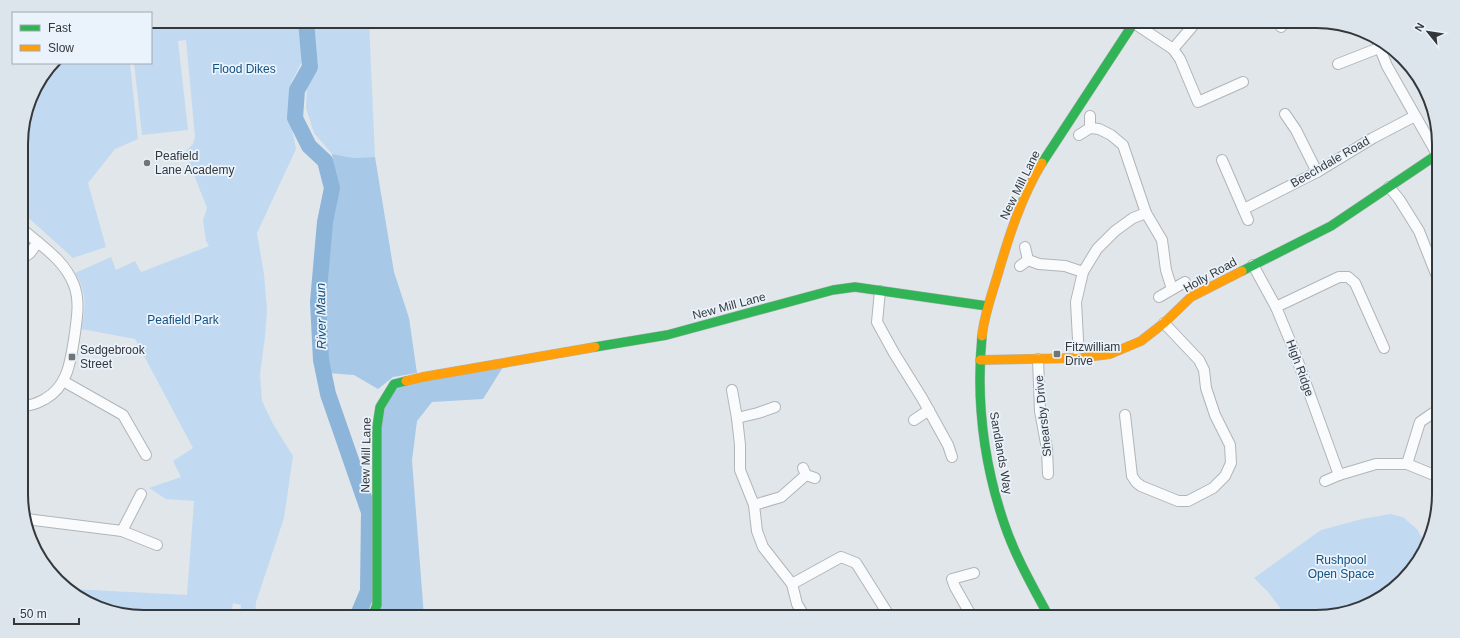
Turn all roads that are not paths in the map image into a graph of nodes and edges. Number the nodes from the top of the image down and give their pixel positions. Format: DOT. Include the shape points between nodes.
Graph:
graph roads {
  1 [pos="1130,28"];
  2 [pos="1143,28"];
  3 [pos="1191,28"];
  4 [pos="1377,46"];
  5 [pos="1379,47"];
  6 [pos="1173,49"];
  7 [pos="1338,64"];
  8 [pos="1243,82"];
  9 [pos="1285,114"];
  10 [pos="1090,116"];
  11 [pos="1415,116"];
  12 [pos="1090,128"];
  13 [pos="1079,136"];
  14 [pos="1432,145"];
  15 [pos="1432,157"];
  16 [pos="1222,160"];
  17 [pos="1316,172"];
  18 [pos="1389,187"];
  19 [pos="1244,209"];
  20 [pos="1146,213"];
  21 [pos="1248,220"];
  22 [pos="28,233"];
  23 [pos="38,242"];
  24 [pos="1025,247"];
  25 [pos="28,254"];
  26 [pos="1432,264"];
  27 [pos="1253,265"];
  28 [pos="1083,272"];
  29 [pos="1185,282"];
  30 [pos="1172,289"];
  31 [pos="880,291"];
  32 [pos="1159,297"];
  33 [pos="987,306"];
  34 [pos="1276,307"];
  35 [pos="1164,323"];
  36 [pos="1384,348"];
  37 [pos="1079,358"];
  38 [pos="1038,359"];
  39 [pos="980,360"];
  40 [pos="63,381"];
  41 [pos="732,390"];
  42 [pos="28,405"];
  43 [pos="775,407"];
  44 [pos="929,410"];
  45 [pos="1432,414"];
  46 [pos="1125,415"];
  47 [pos="737,418"];
  48 [pos="914,420"];
  49 [pos="146,455"];
  50 [pos="952,458"];
  51 [pos="1407,464"];
  52 [pos="808,474"];
  53 [pos="1048,474"];
  54 [pos="1432,474"];
  55 [pos="1339,475"];
  56 [pos="1325,481"];
  57 [pos="141,494"];
  58 [pos="754,505"];
  59 [pos="31,520"];
  60 [pos="122,530"];
  61 [pos="157,545"];
  62 [pos="974,573"];
  63 [pos="792,584"];
  64 [pos="375,610"];
  65 [pos="801,610"];
  66 [pos="886,610"];
  67 [pos="968,610"];
  68 [pos="1045,610"];
  1 -- 33 [label="street, New Mill Lane" via="1036,175 1008,239"];
  2 -- 6 [label="street"];
  3 -- 6 [label="street"];
  4 -- 7 [label="street"];
  5 -- 11 [label="street"];
  6 -- 8 [label="street" via="1180,59 1198,102"];
  9 -- 17 [label="street" via="1296,130"];
  10 -- 12 [label="street"];
  11 -- 14 [label="street"];
  11 -- 17 [label="street, Beechdale Road"];
  12 -- 13 [label="street"];
  12 -- 20 [label="street" via="1099,129 1124,145"];
  15 -- 18 [label="street, Holly Road"];
  16 -- 19 [label="street"];
  17 -- 19 [label="street, Beechdale Road"];
  18 -- 26 [label="street" via="1419,230"];
  18 -- 27 [label="street, Holly Road" via="1331,226"];
  19 -- 21 [label="street"];
  20 -- 28 [label="street" via="1133,218 1115,231 1098,249"];
  20 -- 30 [label="street" via="1162,240 1166,270"];
  22 -- 23 [label="street"];
  23 -- 25 [label="street"];
  23 -- 40 [label="street" via="60,260 74,284 78,298 72,349"];
  24 -- 28 [label="street" via="1024,263 1065,266"];
  27 -- 34 [label="street, High Ridge"];
  27 -- 35 [label="street, Holly Road" via="1192,296"];
  28 -- 37 [label="street" via="1076,302"];
  29 -- 30 [label="street"];
  30 -- 32 [label="street"];
  31 -- 33 [label="street, New Mill Lane"];
  31 -- 44 [label="street" via="877,322"];
  31 -- 64 [label="street, New Mill Lane" via="855,287 833,290 667,335 394,384 380,407 377,427 377,605"];
  33 -- 39 [label="street, Sandlands Way"];
  34 -- 36 [label="street" via="1339,277 1348,277 1355,284"];
  34 -- 55 [label="street, High Ridge"];
  35 -- 37 [label="street, Holly Road" via="1141,341 1110,354"];
  35 -- 46 [label="street" via="1199,360 1204,370 1206,388 1215,415 1230,445 1230,463 1225,476 1213,488 1188,501 1178,501 1140,486 1132,476"];
  37 -- 38 [label="street, Holly Road"];
  38 -- 39 [label="street, Holly Road"];
  38 -- 53 [label="street, Shearsby Drive" via="1040,411 1047,449"];
  39 -- 68 [label="street, Sandlands Way" via="982,423 991,477 1004,524"];
  40 -- 42 [label="street" via="57,391 47,398 37,404"];
  40 -- 49 [label="street" via="124,415"];
  41 -- 47 [label="street"];
  43 -- 47 [label="street"];
  44 -- 48 [label="street"];
  44 -- 50 [label="street" via="948,445"];
  45 -- 51 [label="street" via="1420,422"];
  47 -- 58 [label="street" via="740,470"];
  51 -- 54 [label="street"];
  51 -- 55 [label="street" via="1376,464"];
  52 -- 58 [label="street" via="781,497"];
  55 -- 56 [label="street"];
  57 -- 60 [label="street"];
  58 -- 63 [label="street" via="757,530 764,547"];
  59 -- 60 [label="street"];
  60 -- 61 [label="street"];
  62 -- 67 [label="street" via="952,578"];
  63 -- 65 [label="street"];
  63 -- 66 [label="street" via="841,558 856,563"];
}
